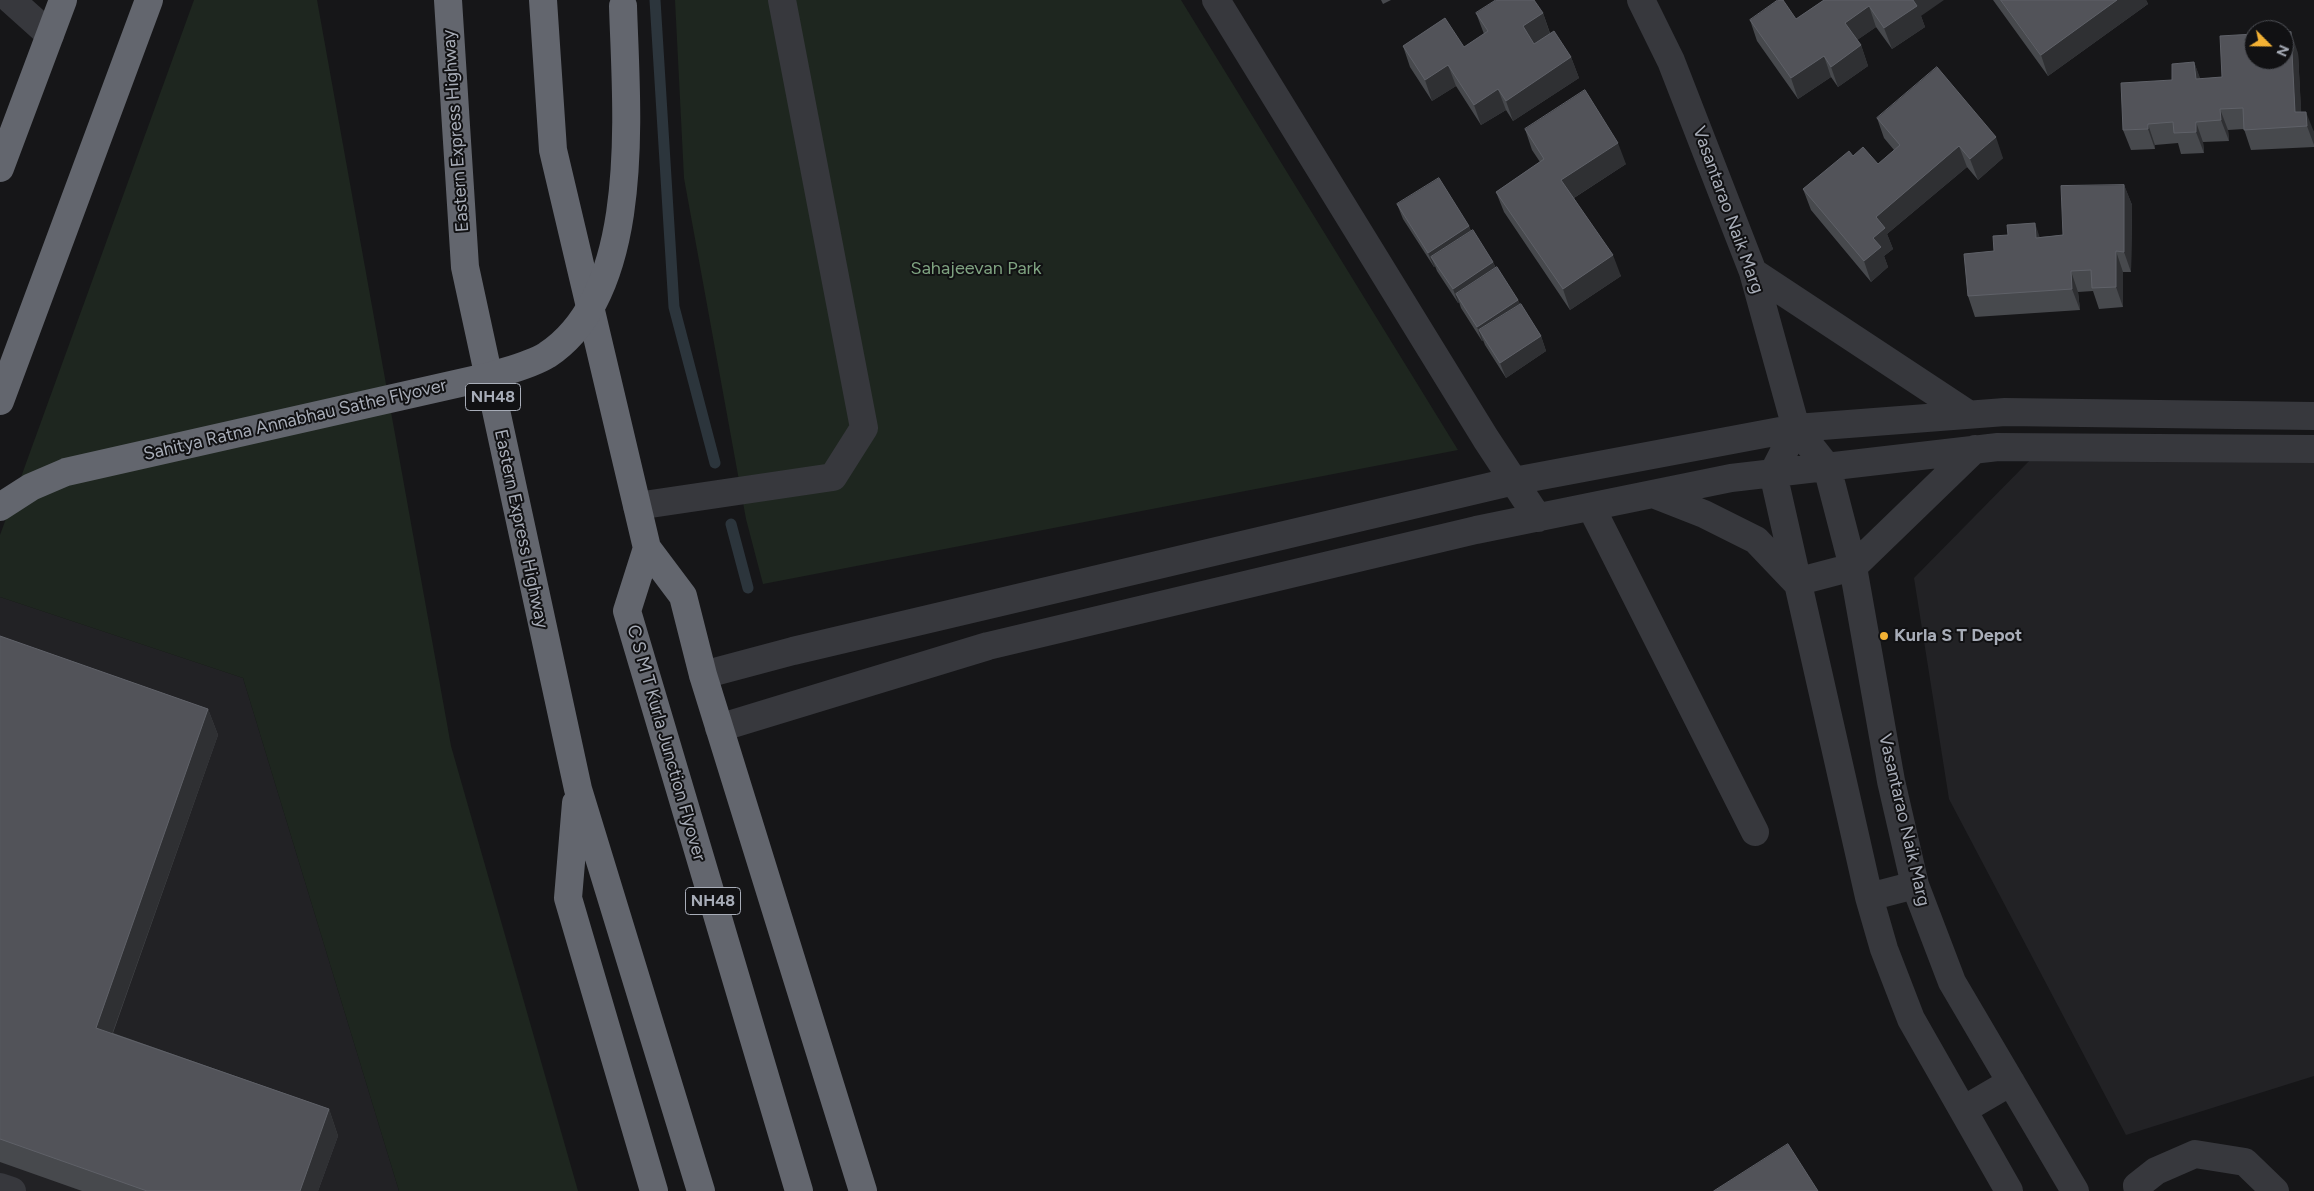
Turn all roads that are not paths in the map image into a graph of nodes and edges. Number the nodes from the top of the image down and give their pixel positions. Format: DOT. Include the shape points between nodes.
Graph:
graph roads {
  1 [pos="11,0"];
  2 [pos="63,0"];
  3 [pos="149,0"];
  4 [pos="448,0"];
  5 [pos="543,0"];
  6 [pos="623,0"];
  7 [pos="782,0"];
  8 [pos="1216,0"];
  9 [pos="1641,0"];
  10 [pos="50,35"];
  11 [pos="0,168"];
  12 [pos="1753,272"];
  13 [pos="0,401"];
  14 [pos="1968,414"];
  15 [pos="2314,416"];
  16 [pos="1796,428"];
  17 [pos="1975,449"];
  18 [pos="2314,449"];
  19 [pos="1827,467"];
  20 [pos="1773,473"];
  21 [pos="1514,481"];
  22 [pos="1652,494"];
  23 [pos="637,506"];
  24 [pos="0,507"];
  25 [pos="1591,507"];
  26 [pos="1538,518"];
  27 [pos="646,548"];
  28 [pos="1853,567"];
  29 [pos="1796,582"];
  30 [pos="703,675"];
  31 [pos="719,728"];
  32 [pos="578,789"];
  33 [pos="1755,832"];
  34 [pos="1915,884"];
  35 [pos="1869,897"];
  36 [pos="2011,1082"];
  37 [pos="1963,1110"];
  38 [pos="0,1187"];
  39 [pos="12,1191"];
  40 [pos="654,1191"];
  41 [pos="701,1191"];
  42 [pos="799,1191"];
  43 [pos="863,1191"];
  44 [pos="2009,1191"];
  45 [pos="2075,1191"];
  46 [pos="2138,1191"];
  47 [pos="2275,1191"];
  1 -- 10 [label="street"];
  2 -- 10 [label="highway"];
  3 -- 13 [label="highway"];
  4 -- 32 [label="highway, Eastern Express Highway / NH48" via="465,267"];
  5 -- 23 [label="highway, NH48" via="553,150"];
  6 -- 24 [label="highway, Sahitya Ratna Annabhau Sathe Flyover, bridge" via="626,133 619,225 611,263 597,299 574,331 547,355 491,376 66,472 31,487"];
  7 -- 23 [label="street" via="864,428 833,477"];
  8 -- 21 [label="street"];
  9 -- 12 [label="street, Vasantarao Naik Marg" via="1672,61"];
  10 -- 11 [label="highway"];
  12 -- 14 [label="street"];
  12 -- 16 [label="street, Vasantarao Naik Marg"];
  14 -- 15 [label="street"];
  14 -- 16 [label="street"];
  16 -- 19 [label="street, Vasantarao Naik Marg"];
  16 -- 20 [label="street"];
  16 -- 21 [label="street"];
  17 -- 18 [label="street"];
  17 -- 19 [label="street"];
  17 -- 28 [label="street"];
  19 -- 20 [label="street"];
  19 -- 28 [label="street, Vasantarao Naik Marg"];
  20 -- 22 [label="street"];
  20 -- 29 [label="street"];
  21 -- 26 [label="street"];
  21 -- 30 [label="street"];
  22 -- 25 [label="street"];
  22 -- 29 [label="street" via="1704,514 1756,540"];
  23 -- 27 [label="highway, NH48"];
  25 -- 26 [label="street"];
  25 -- 33 [label="street"];
  26 -- 31 [label="street" via="988,646"];
  27 -- 30 [label="highway" via="683,596"];
  27 -- 42 [label="highway, C S M T Kurla Junction Flyover / NH48" via="627,611"];
  28 -- 29 [label="street"];
  28 -- 34 [label="street, Vasantarao Naik Marg" via="1891,780"];
  29 -- 35 [label="street"];
  30 -- 31 [label="highway"];
  31 -- 43 [label="highway"];
  32 -- 40 [label="highway" via="568,898"];
  32 -- 41 [label="highway, NH48"];
  34 -- 35 [label="street"];
  34 -- 36 [label="street, Vasantarao Naik Marg" via="1952,982"];
  35 -- 37 [label="street" via="1884,949 1911,1019"];
  36 -- 37 [label="street"];
  36 -- 45 [label="street, Vasantarao Naik Marg"];
  37 -- 44 [label="street"];
  38 -- 39 [label="street"];
  46 -- 47 [label="street" via="2137,1186 2156,1172 2195,1154 2245,1162"];
}
